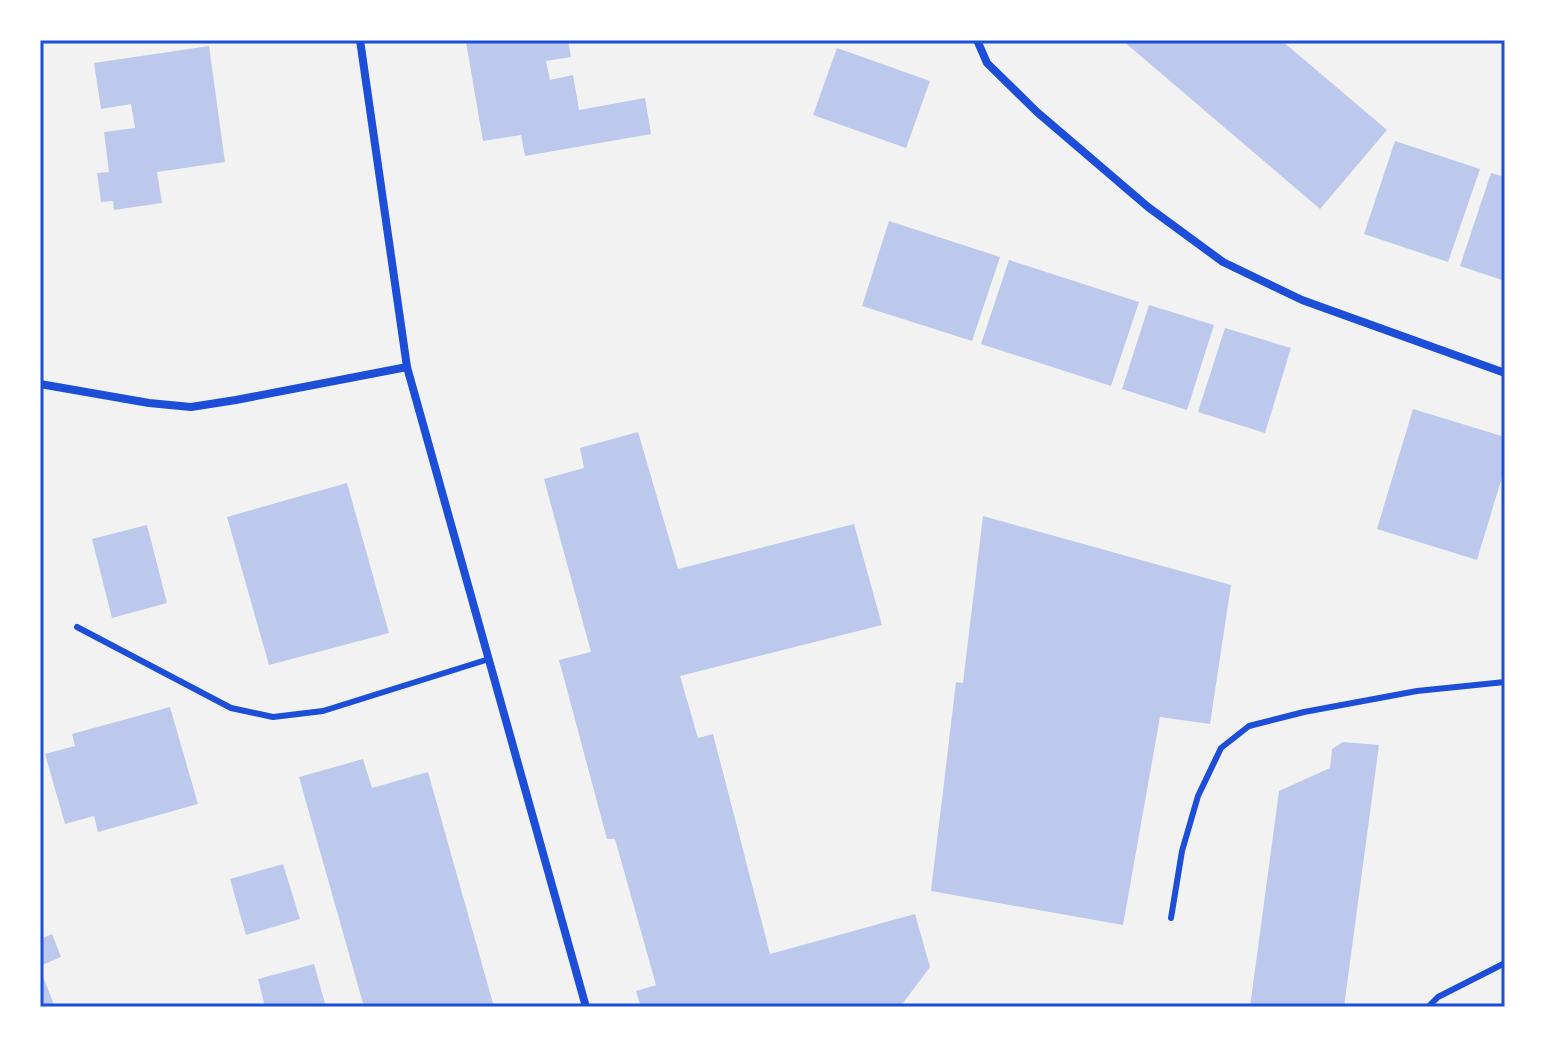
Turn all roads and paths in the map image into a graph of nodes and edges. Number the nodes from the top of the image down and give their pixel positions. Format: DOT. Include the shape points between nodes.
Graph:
graph roads {
  1 [pos="360,40"];
  2 [pos="977,40"];
  3 [pos="407,367"];
  4 [pos="1505,373"];
  5 [pos="40,384"];
  6 [pos="77,627"];
  7 [pos="489,659"];
  8 [pos="1505,682"];
  9 [pos="1171,918"];
  10 [pos="1505,963"];
  11 [pos="586,1007"];
  12 [pos="1428,1007"];
  1 -- 3 [label="street"];
  2 -- 4 [label="street" via="987,63 1037,112 1148,207 1223,262 1302,300"];
  3 -- 5 [label="street" via="191,407"];
  3 -- 7 [label="street"];
  6 -- 7 [label="lane" via="231,708 273,717 323,711"];
  7 -- 11 [label="street"];
  8 -- 9 [label="lane" via="1417,691 1249,726 1221,748 1198,796"];
  10 -- 12 [label="lane"];
}
